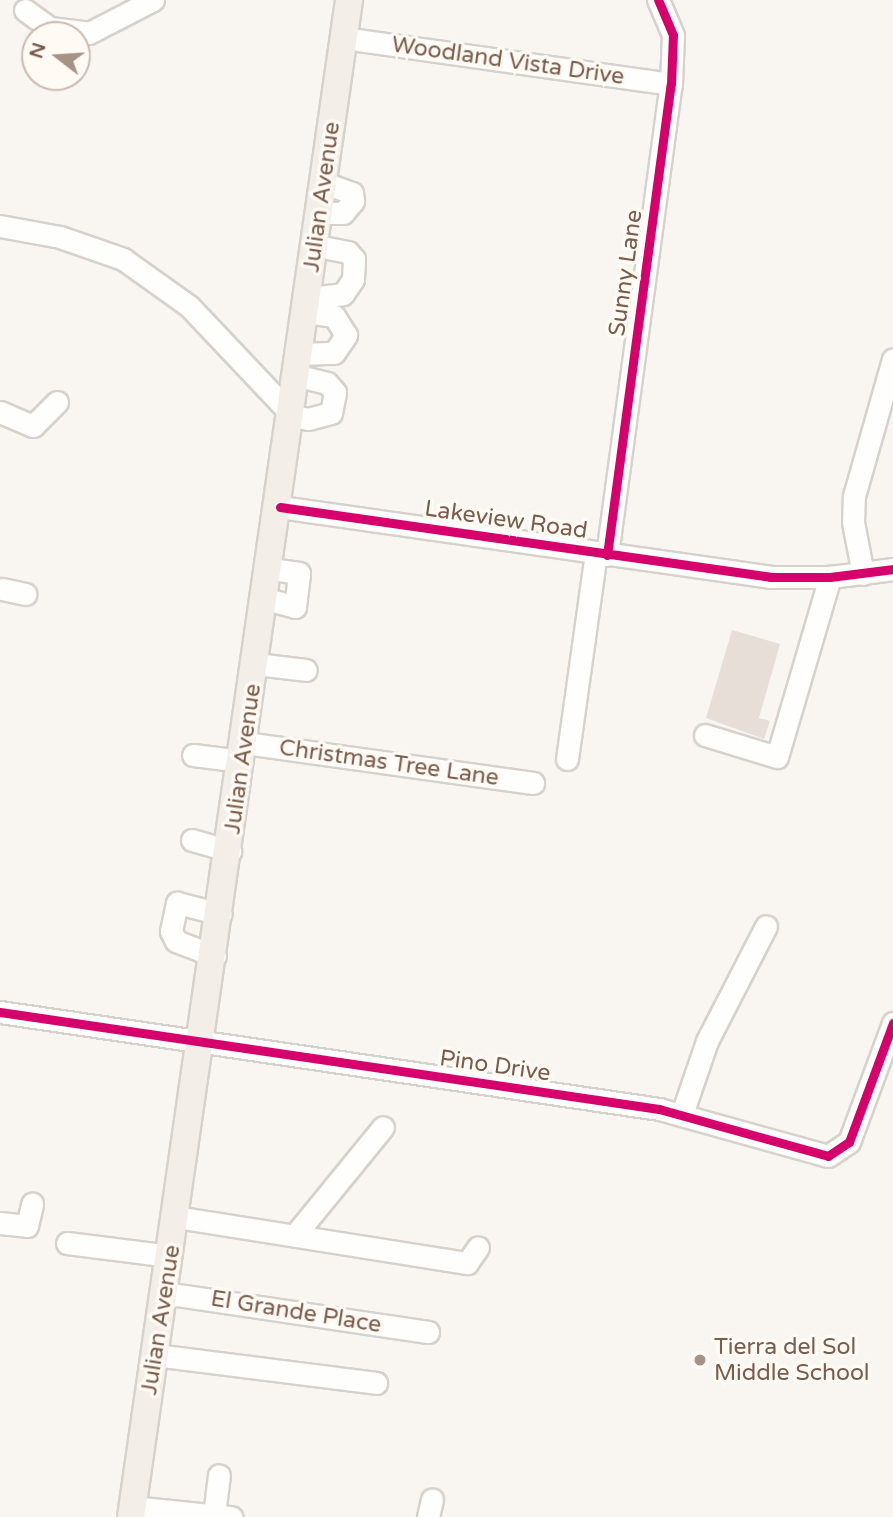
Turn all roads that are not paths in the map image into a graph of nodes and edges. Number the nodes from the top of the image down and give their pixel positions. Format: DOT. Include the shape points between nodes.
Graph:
graph roads {
  1 [pos="153,0"];
  2 [pos="349,0"];
  3 [pos="659,0"];
  4 [pos="25,10"];
  5 [pos="344,38"];
  6 [pos="671,84"];
  7 [pos="0,226"];
  8 [pos="316,246"];
  9 [pos="306,305"];
  10 [pos="893,359"];
  11 [pos="299,365"];
  12 [pos="57,402"];
  13 [pos="0,412"];
  14 [pos="293,416"];
  15 [pos="280,507"];
  16 [pos="601,554"];
  17 [pos="893,569"];
  18 [pos="863,573"];
  19 [pos="830,577"];
  20 [pos="1,590"];
  21 [pos="25,594"];
  22 [pos="256,664"];
  23 [pos="306,670"];
  24 [pos="705,735"];
  25 [pos="244,752"];
  26 [pos="193,755"];
  27 [pos="567,759"];
  28 [pos="533,783"];
  29 [pos="192,841"];
  30 [pos="230,851"];
  31 [pos="221,914"];
  32 [pos="766,926"];
  33 [pos="215,956"];
  34 [pos="0,1012"];
  35 [pos="893,1023"];
  36 [pos="203,1042"];
  37 [pos="682,1114"];
  38 [pos="383,1127"];
  39 [pos="32,1204"];
  40 [pos="176,1217"];
  41 [pos="0,1223"];
  42 [pos="295,1236"];
  43 [pos="67,1243"];
  44 [pos="478,1247"];
  45 [pos="170,1256"];
  46 [pos="164,1293"];
  47 [pos="428,1332"];
  48 [pos="155,1354"];
  49 [pos="376,1383"];
  50 [pos="219,1475"];
  51 [pos="132,1512"];
  52 [pos="222,1516"];
  1 -- 4 [label="street" via="89,33 50,28"];
  2 -- 5 [label="main road, Julian Avenue"];
  3 -- 6 [label="street, Sunny Lane" via="674,40"];
  5 -- 6 [label="street, Woodland Vista Drive"];
  5 -- 8 [label="main road, Julian Avenue"];
  6 -- 16 [label="street, Sunny Lane"];
  7 -- 14 [label="street" via="83,244 146,274 189,306"];
  8 -- 9 [label="main road, Julian Avenue"];
  8 -- 9 [label="street" via="348,253 354,259 353,279 343,294"];
  9 -- 11 [label="main road, Julian Avenue"];
  9 -- 11 [label="street" via="334,316 346,335 334,354"];
  10 -- 18 [label="street" via="854,496 853,522"];
  11 -- 14 [label="main road, Julian Avenue"];
  11 -- 14 [label="street" via="335,392 331,413 308,419"];
  12 -- 13 [label="street" via="33,426"];
  14 -- 15 [label="main road, Julian Avenue"];
  15 -- 16 [label="street, Lakeview Road"];
  15 -- 22 [label="main road, Julian Avenue"];
  16 -- 19 [label="street, Lakeview Road" via="751,575"];
  16 -- 27 [label="street, Sunny Lane"];
  17 -- 18 [label="street, Lakeview Road"];
  18 -- 19 [label="street, Lakeview Road"];
  19 -- 24 [label="street" via="777,757"];
  20 -- 21 [label="street"];
  22 -- 23 [label="street"];
  22 -- 25 [label="main road, Julian Avenue"];
  25 -- 26 [label="street, Christmas Tree Lane"];
  25 -- 28 [label="street, Christmas Tree Lane"];
  25 -- 30 [label="main road, Julian Avenue"];
  29 -- 30 [label="street"];
  30 -- 31 [label="main road, Julian Avenue"];
  31 -- 33 [label="main road, Julian Avenue"];
  31 -- 33 [label="street" via="177,904 171,931 176,941"];
  32 -- 37 [label="street" via="707,1041"];
  33 -- 36 [label="main road, Julian Avenue"];
  34 -- 36 [label="street, Pino Drive"];
  35 -- 37 [label="street, Pino Drive" via="849,1142 834,1155 822,1156"];
  36 -- 37 [label="street, Pino Drive"];
  36 -- 40 [label="main road, Julian Avenue"];
  38 -- 42 [label="street"];
  39 -- 41 [label="street" via="27,1226"];
  40 -- 42 [label="street"];
  40 -- 45 [label="main road, Julian Avenue"];
  42 -- 44 [label="street" via="467,1262"];
  43 -- 45 [label="street"];
  45 -- 46 [label="main road, Julian Avenue"];
  46 -- 47 [label="street, El Grande Place"];
  46 -- 48 [label="main road, Julian Avenue"];
  48 -- 49 [label="street"];
  48 -- 51 [label="main road, Julian Avenue"];
  50 -- 52 [label="street"];
  51 -- 52 [label="street"];
}
